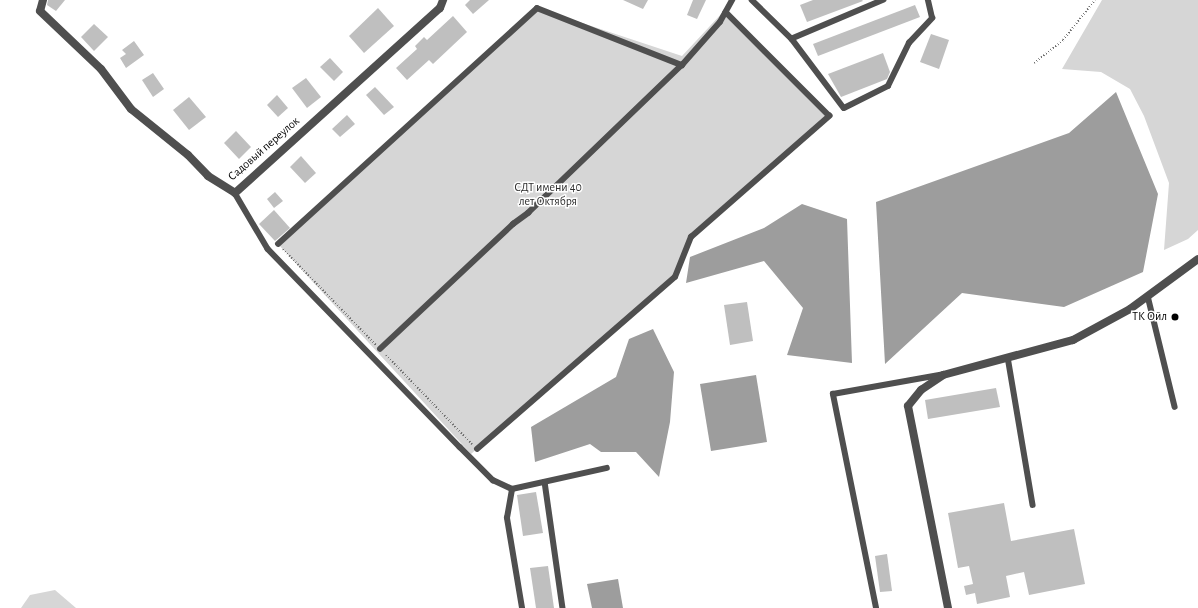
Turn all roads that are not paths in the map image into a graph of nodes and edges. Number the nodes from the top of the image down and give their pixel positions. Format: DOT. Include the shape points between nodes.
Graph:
graph roads {
  1 [pos="43,0"];
  2 [pos="442,0"];
  3 [pos="732,0"];
  4 [pos="752,0"];
  5 [pos="884,0"];
  6 [pos="928,0"];
  7 [pos="726,13"];
  8 [pos="792,39"];
  9 [pos="682,65"];
  10 [pos="235,192"];
  11 [pos="278,244"];
  12 [pos="1198,259"];
  13 [pos="1148,296"];
  14 [pos="380,349"];
  15 [pos="1008,357"];
  16 [pos="943,374"];
  17 [pos="1175,407"];
  18 [pos="477,449"];
  19 [pos="607,468"];
  20 [pos="545,482"];
  21 [pos="512,489"];
  22 [pos="1033,505"];
  23 [pos="522,608"];
  24 [pos="563,608"];
  25 [pos="876,608"];
  26 [pos="948,608"];
  1 -- 10 [label="street, Садовый переулок" via="40,11 101,69 131,109 188,155 208,176"];
  2 -- 10 [label="street, Садовый переулок" via="440,8"];
  3 -- 7 [label="lane"];
  4 -- 8 [label="lane"];
  5 -- 8 [label="lane"];
  6 -- 8 [label="lane" via="932,18 909,42 888,86 844,108"];
  7 -- 9 [label="lane"];
  7 -- 18 [label="lane" via="829,116 691,237 675,277"];
  9 -- 11 [label="lane" via="537,8"];
  9 -- 14 [label="lane" via="528,213 513,224"];
  10 -- 21 [label="lane" via="268,249 493,480"];
  12 -- 13 [label="street"];
  13 -- 15 [label="street" via="1130,309 1073,340"];
  13 -- 17 [label="lane"];
  15 -- 16 [label="street"];
  15 -- 22 [label="lane"];
  16 -- 25 [label="lane" via="833,394"];
  16 -- 26 [label="street" via="921,390 908,406 932,539"];
  19 -- 20 [label="lane"];
  20 -- 21 [label="lane"];
  20 -- 24 [label="lane"];
  21 -- 23 [label="lane" via="507,518"];
}
